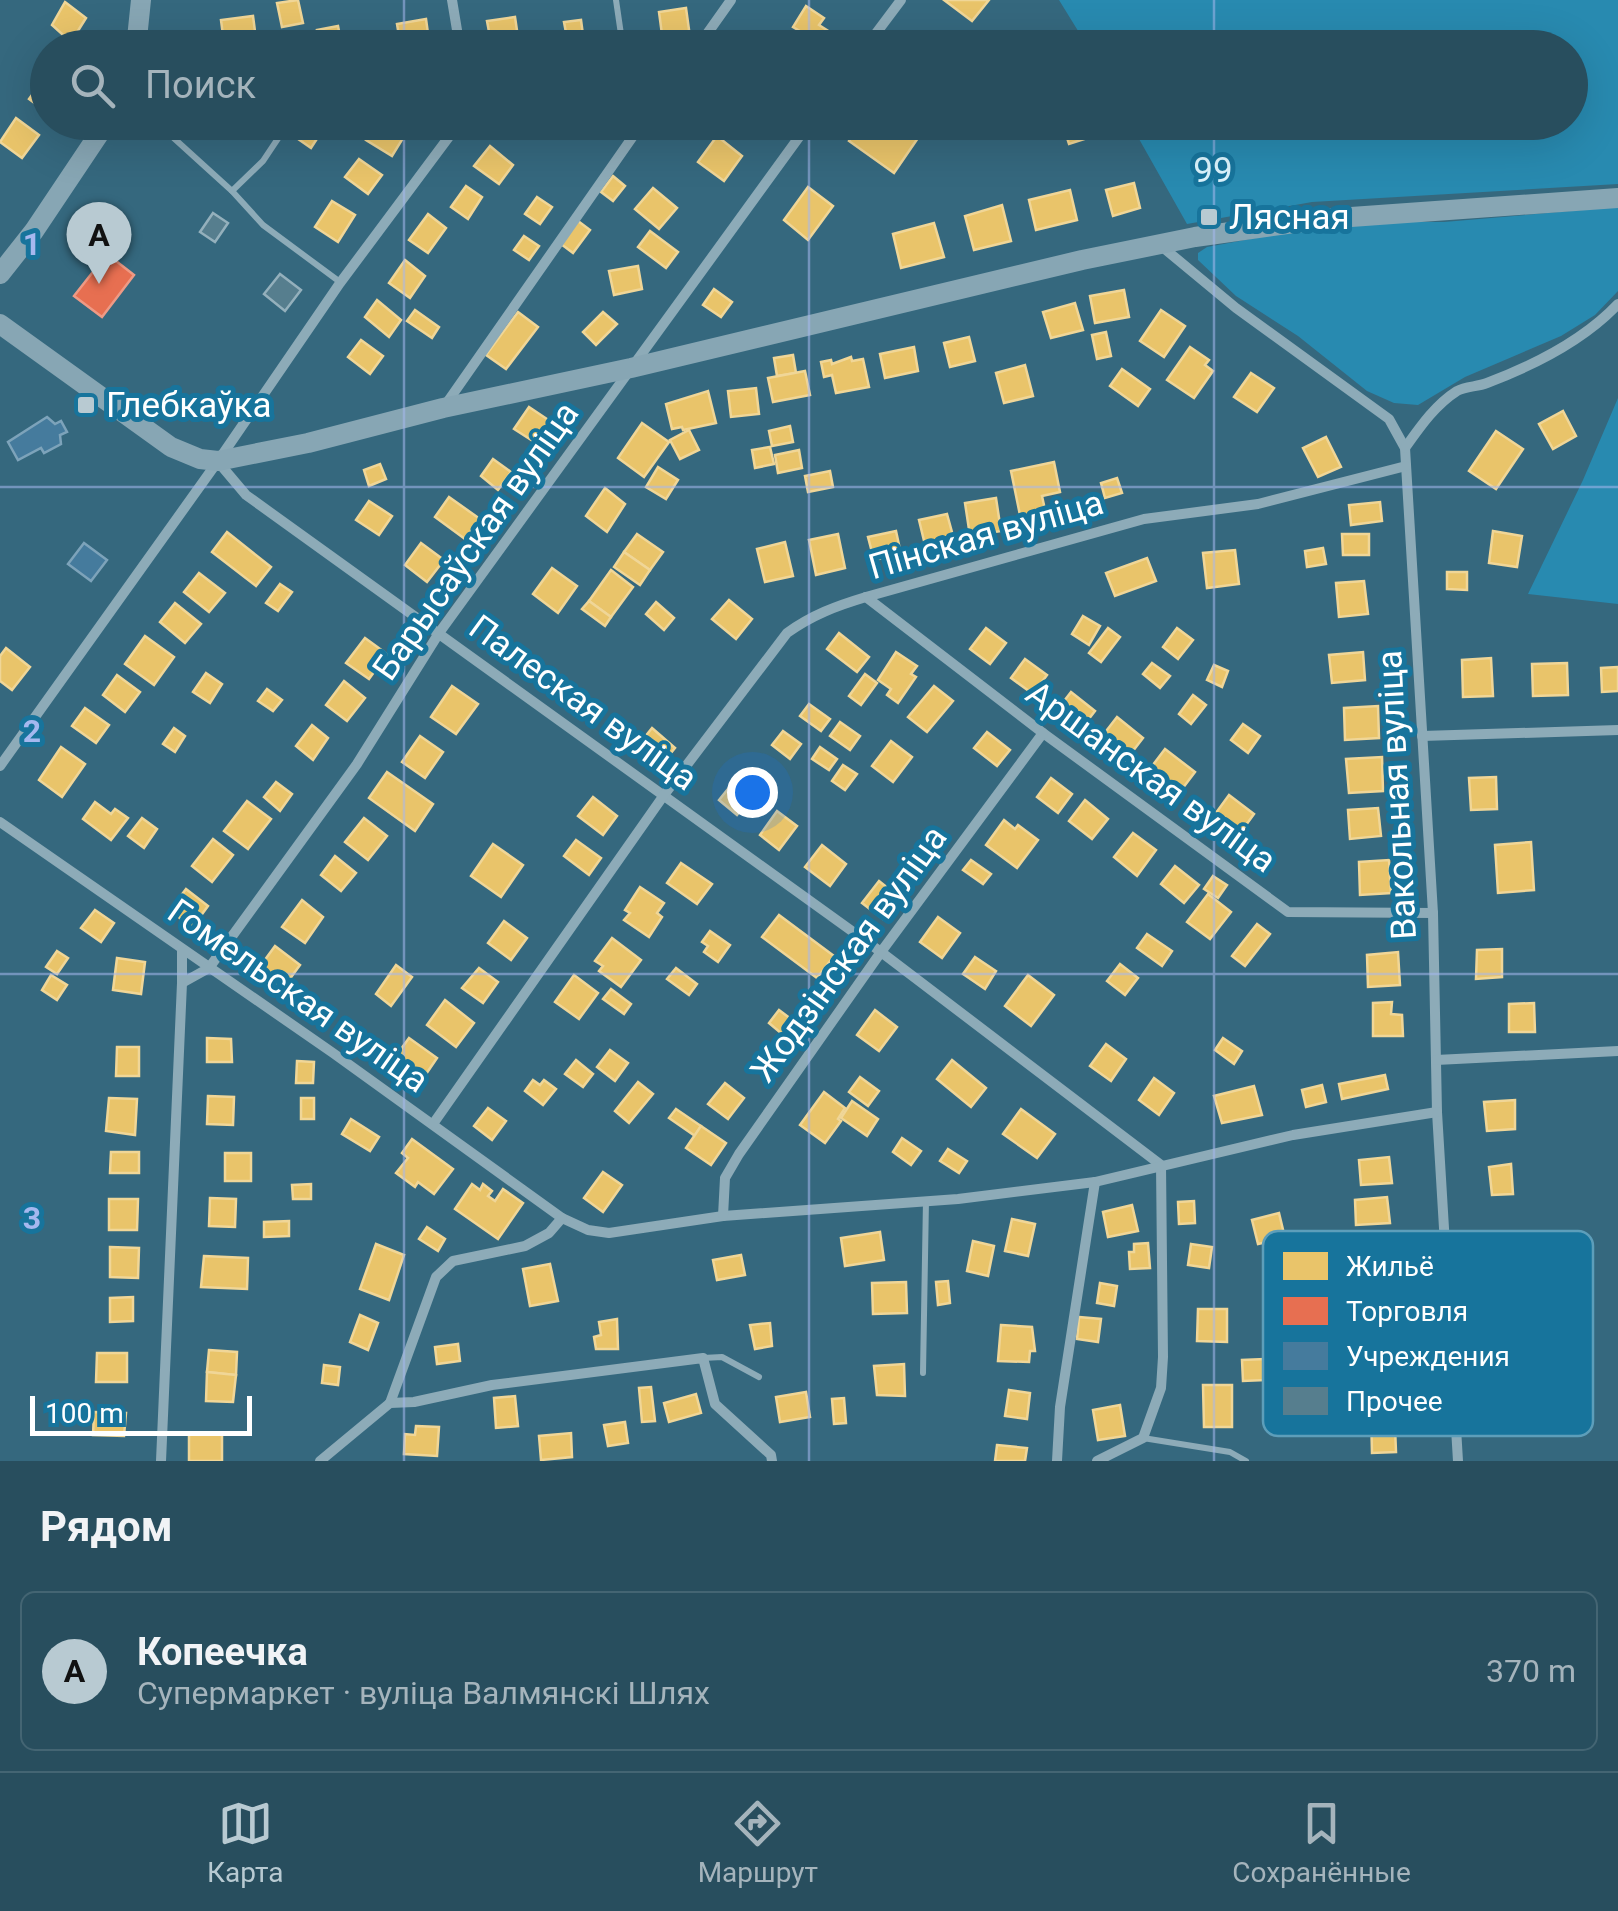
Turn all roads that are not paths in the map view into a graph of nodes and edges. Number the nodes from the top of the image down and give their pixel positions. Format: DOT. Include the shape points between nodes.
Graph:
graph roads {
  1 [pos="142,0"];
  2 [pos="452,0"];
  3 [pos="616,0"];
  4 [pos="731,0"];
  5 [pos="901,0"];
  6 [pos="138,30"];
  7 [pos="457,30"];
  8 [pos="620,30"];
  9 [pos="710,30"];
  10 [pos="878,30"];
  11 [pos="95,140"];
  12 [pos="176,140"];
  13 [pos="276,140"];
  14 [pos="447,140"];
  15 [pos="630,140"];
  16 [pos="797,140"];
  17 [pos="232,192"];
  18 [pos="1618,198"];
  19 [pos="1159,244"];
  20 [pos="0,274"];
  21 [pos="340,283"];
  22 [pos="1618,304"];
  23 [pos="0,324"];
  24 [pos="632,368"];
  25 [pos="443,408"];
  26 [pos="1405,448"];
  27 [pos="218,461"];
  28 [pos="1406,466"];
  29 [pos="866,597"];
  30 [pos="438,633"];
  31 [pos="1618,730"];
  32 [pos="1043,733"];
  33 [pos="1422,736"];
  34 [pos="0,766"];
  35 [pos="664,795"];
  36 [pos="0,822"];
  37 [pos="1433,913"];
  38 [pos="182,948"];
  39 [pos="882,952"];
  40 [pos="209,968"];
  41 [pos="182,983"];
  42 [pos="1618,1050"];
  43 [pos="1436,1060"];
  44 [pos="1437,1112"];
  45 [pos="433,1124"];
  46 [pos="1160,1165"];
  47 [pos="1095,1182"];
  48 [pos="926,1199"];
  49 [pos="723,1216"];
  50 [pos="562,1218"];
  51 [pos="1444,1231"];
  52 [pos="704,1358"];
  53 [pos="922,1374"];
  54 [pos="759,1377"];
  55 [pos="390,1403"];
  56 [pos="1456,1436"];
  57 [pos="1143,1438"];
  58 [pos="161,1461"];
  59 [pos="320,1461"];
  60 [pos="772,1461"];
  61 [pos="1057,1461"];
  62 [pos="1097,1461"];
  63 [pos="1246,1461"];
  64 [pos="1458,1461"];
  1 -- 6 [label="main road"];
  2 -- 7 [label="street"];
  3 -- 8 [label="lane"];
  4 -- 9 [label="street"];
  5 -- 10 [label="street"];
  11 -- 20 [label="main road"];
  12 -- 17 [label="lane"];
  13 -- 17 [label="lane"];
  14 -- 21 [label="street"];
  15 -- 25 [label="street"];
  16 -- 24 [label="street, Барысаўская вуліца"];
  17 -- 21 [label="lane" via="263,225"];
  18 -- 19 [label="main road" via="1323,219"];
  19 -- 24 [label="main road"];
  19 -- 26 [label="street" via="1389,419"];
  21 -- 27 [label="street"];
  22 -- 26 [label="street" via="1530,364 1460,389"];
  23 -- 27 [label="main road" via="171,447"];
  24 -- 25 [label="main road"];
  24 -- 30 [label="street, Барысаўская вуліца"];
  25 -- 27 [label="main road"];
  26 -- 28 [label="street, Вакольная вуліца"];
  27 -- 30 [label="street, Палеская вуліца" via="246,495"];
  27 -- 34 [label="street"];
  28 -- 29 [label="street, Пінская вуліца" via="1258,504 1144,520"];
  28 -- 33 [label="street, Вакольная вуліца"];
  29 -- 32 [label="street, Аршанская вуліца"];
  29 -- 35 [label="street, Пінская вуліца" via="822,610 787,633"];
  30 -- 35 [label="street, Палеская вуліца"];
  30 -- 40 [label="street, Барысаўская вуліца" via="358,764"];
  31 -- 33 [label="street"];
  32 -- 37 [label="street, Аршанская вуліца" via="1288,912"];
  32 -- 39 [label="street, Жодзінская вуліца"];
  33 -- 37 [label="street, Вакольная вуліца"];
  35 -- 39 [label="street, Палеская вуліца"];
  35 -- 45 [label="street, Пінская вуліца"];
  36 -- 38 [label="street, Гомельская вуліца"];
  37 -- 43 [label="street, Вакольная вуліца"];
  38 -- 40 [label="street, Гомельская вуліца"];
  38 -- 41 [label="street"];
  39 -- 46 [label="street, Палеская вуліца"];
  39 -- 49 [label="street, Жодзінская вуліца" via="739,1154 725,1178"];
  40 -- 41 [label="street, Барысаўская вуліца"];
  40 -- 45 [label="street, Гомельская вуліца"];
  41 -- 58 [label="street"];
  42 -- 43 [label="street"];
  43 -- 44 [label="street, Вакольная вуліца"];
  44 -- 46 [label="street, Гомельская вуліца"];
  44 -- 51 [label="street, Вакольная вуліца"];
  45 -- 50 [label="street, Гомельская вуліца"];
  46 -- 47 [label="street, Гомельская вуліца"];
  46 -- 57 [label="street" via="1163,1357 1161,1388"];
  47 -- 48 [label="street, Гомельская вуліца"];
  47 -- 61 [label="street"];
  48 -- 49 [label="street, Гомельская вуліца"];
  48 -- 53 [label="lane"];
  49 -- 50 [label="street, Гомельская вуліца" via="608,1234"];
  50 -- 55 [label="street" via="525,1246 453,1261 436,1277"];
  52 -- 54 [label="lane" via="722,1357"];
  52 -- 55 [label="street"];
  52 -- 60 [label="street" via="715,1404"];
  55 -- 59 [label="street"];
  56 -- 64 [label="street, Вакольная вуліца"];
  57 -- 62 [label="street"];
  57 -- 63 [label="lane" via="1230,1452"];
}
